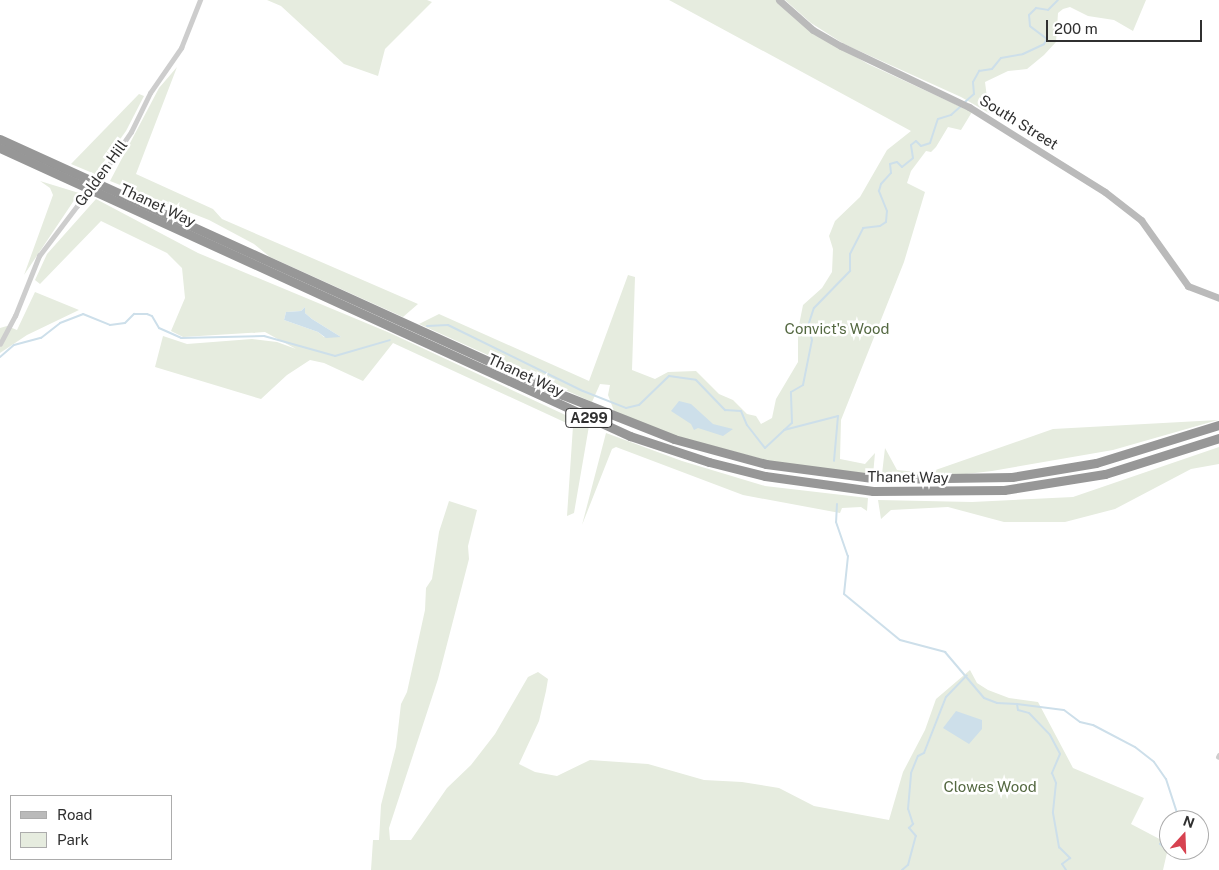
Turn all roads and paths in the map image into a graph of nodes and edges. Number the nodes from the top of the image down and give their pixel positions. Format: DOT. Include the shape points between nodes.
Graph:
graph roads {
  1 [pos="200,0"];
  2 [pos="779,0"];
  3 [pos="0,139"];
  4 [pos="0,148"];
  5 [pos="1219,298"];
  6 [pos="0,344"];
  7 [pos="1219,425"];
  8 [pos="1219,438"];
  1 -- 6 [label="street, Golden Hill, bridge" via="181,48 150,94 131,132 39,256 16,316"];
  2 -- 5 [label="street, South Street" via="813,30 969,107 1106,192 1142,220 1188,286"];
  3 -- 7 [label="highway, Thanet Way / A299" via="562,395 674,439 766,464 880,479 1012,477 1096,463"];
  4 -- 8 [label="highway, Thanet Way / A299" via="575,412 646,442 728,467 843,488 913,493 977,492 1105,474"];
}
